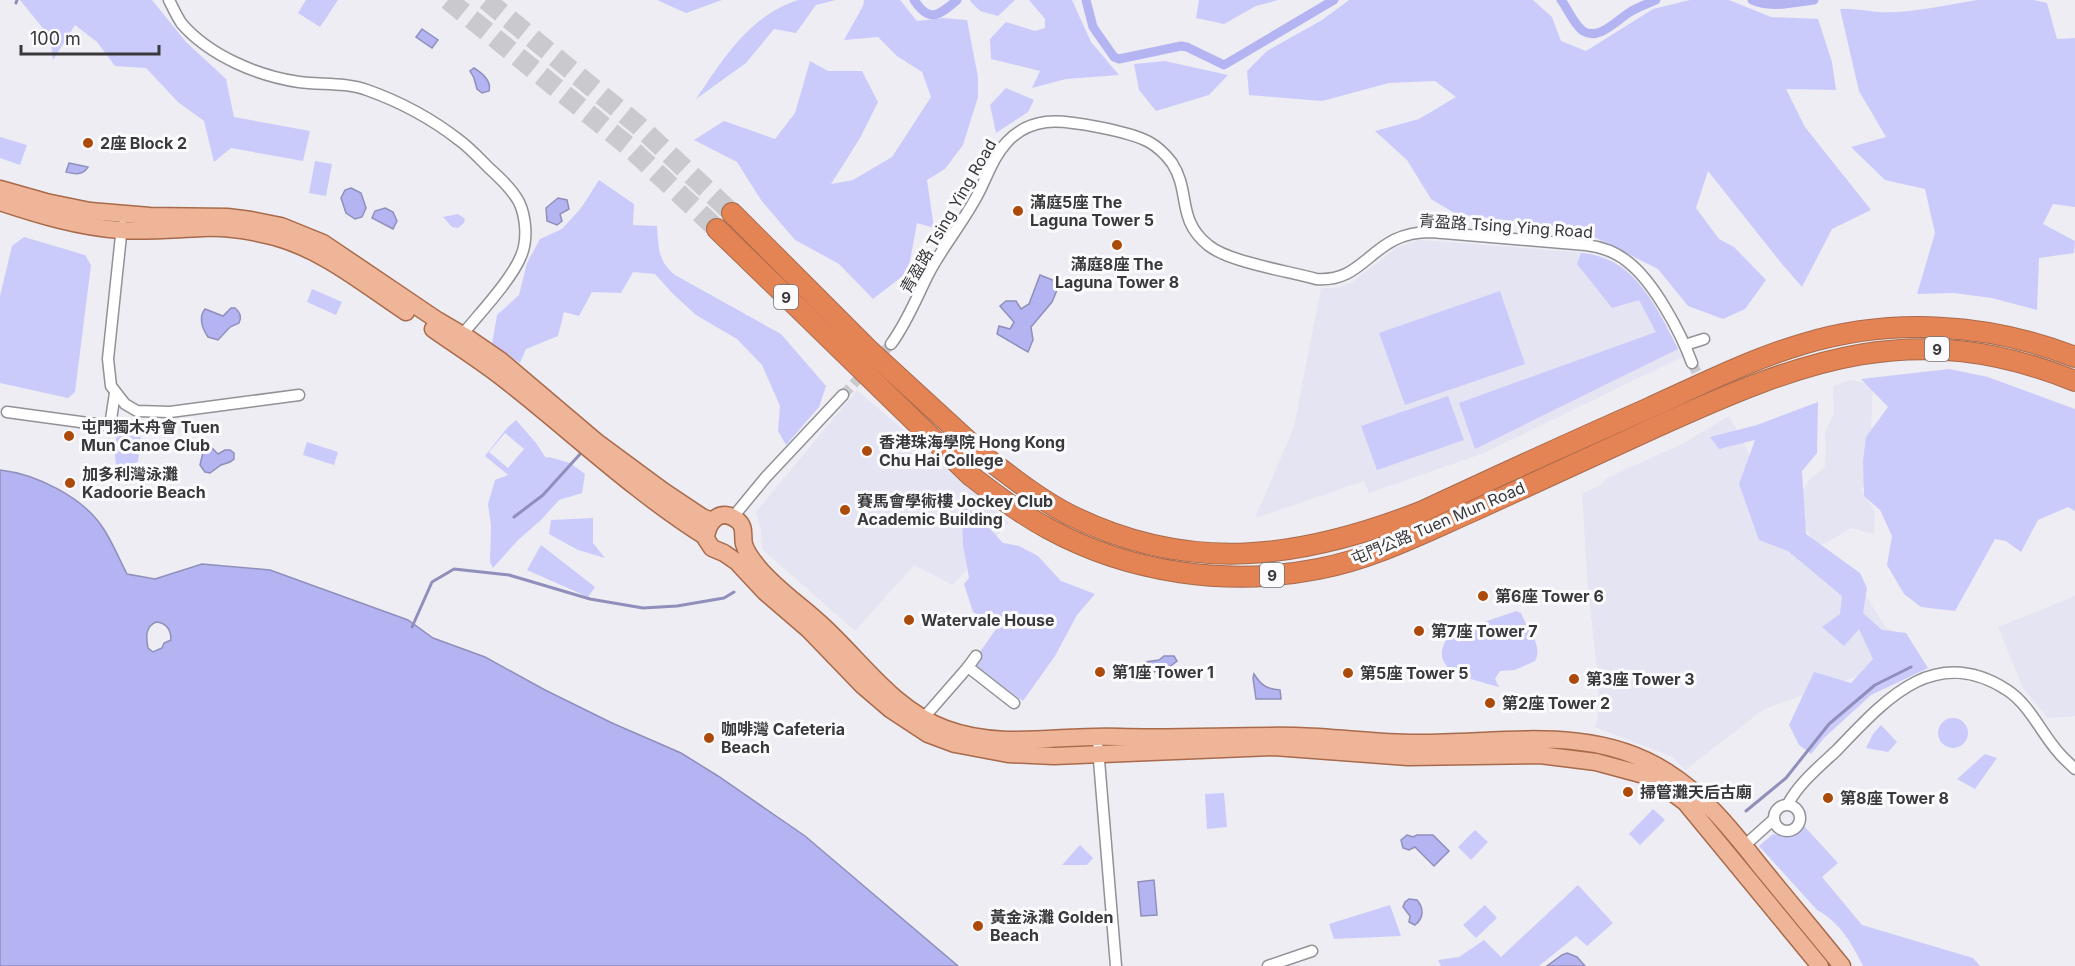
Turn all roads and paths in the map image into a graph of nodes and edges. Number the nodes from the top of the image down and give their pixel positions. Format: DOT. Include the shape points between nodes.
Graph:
graph roads {
  1 [pos="169,0"];
  2 [pos="0,189"];
  3 [pos="0,202"];
  4 [pos="732,213"];
  5 [pos="122,222"];
  6 [pos="717,229"];
  7 [pos="1704,339"];
  8 [pos="458,340"];
  9 [pos="891,344"];
  10 [pos="1685,345"];
  11 [pos="2075,357"];
  12 [pos="1692,363"];
  13 [pos="2075,381"];
  14 [pos="115,393"];
  15 [pos="299,395"];
  16 [pos="843,395"];
  17 [pos="7,412"];
  18 [pos="733,517"];
  19 [pos="712,520"];
  20 [pos="706,537"];
  21 [pos="744,542"];
  22 [pos="724,553"];
  23 [pos="976,656"];
  24 [pos="968,668"];
  25 [pos="1014,703"];
  26 [pos="920,722"];
  27 [pos="1098,745"];
  28 [pos="2075,769"];
  29 [pos="1788,804"];
  30 [pos="1773,820"];
  31 [pos="1744,846"];
  32 [pos="1312,951"];
  33 [pos="1116,966"];
  34 [pos="1268,966"];
  35 [pos="1820,966"];
  36 [pos="1842,966"];
  1 -- 8 [label="street" via="182,23 206,45 234,62 274,78 347,85 403,106 459,140 509,188 524,218 522,254"];
  2 -- 5 [label="main road"];
  3 -- 5 [label="main road" via="56,219"];
  4 -- 11 [label="highway, 屯門公路 Tuen Mun Road / 9" via="868,349 1008,475 1053,506 1092,524 1134,540 1191,552 1265,553 1334,541 1379,527 1423,511 1734,370 1834,336 1903,327 1972,330"];
  5 -- 8 [label="main road" via="225,228 294,243"];
  5 -- 14 [label="street" via="108,359"];
  6 -- 13 [label="highway, 屯門公路 Tuen Mun Road / 9" via="962,468 1007,504 1047,528 1108,555 1183,573 1249,576 1353,561 1438,527 1721,398 1832,359 1890,350 1962,351 2021,362"];
  7 -- 10 [label="street"];
  8 -- 19 [label="main road" via="500,360 631,468"];
  8 -- 20 [label="main road" via="611,469"];
  9 -- 10 [label="street, 青盈路 Tsing Ying Road" via="1002,147 1022,130 1053,121 1129,135 1154,145 1176,170 1192,228 1224,255 1323,279 1349,273 1391,241 1417,233 1594,246 1612,252 1635,268"];
  10 -- 12 [label="street, 青盈路 Tsing Ying Road"];
  14 -- 15 [label="street" via="131,408 151,412"];
  14 -- 17 [label="street" via="110,426"];
  16 -- 18 [label="street"];
  18 -- 19 [label="main road"];
  18 -- 21 [label="main road" via="742,525"];
  19 -- 20 [label="main road"];
  20 -- 22 [label="main road" via="712,548"];
  21 -- 22 [label="main road" via="736,550"];
  21 -- 26 [label="main road" via="752,559 773,583 822,625"];
  22 -- 26 [label="main road" via="808,629 862,685 890,709"];
  23 -- 24 [label="street"];
  24 -- 25 [label="street"];
  24 -- 26 [label="street"];
  26 -- 27 [label="main road" via="1001,740"];
  26 -- 27 [label="main road" via="940,740 1008,754 1054,756"];
  27 -- 31 [label="main road" via="1160,738 1306,736 1412,743 1540,739 1582,742 1619,750 1666,771 1696,794"];
  27 -- 33 [label="street"];
  27 -- 35 [label="main road" via="1312,748 1408,757 1540,755 1630,770 1655,780 1685,802"];
  28 -- 29 [label="street" via="2015,696 1976,676 1940,673 1907,686 1882,704"];
  29 -- 30 [label="street" via="1777,808"];
  29 -- 30 [label="street" via="1797,808 1800,816 1795,829 1782,830"];
  30 -- 31 [label="street"];
  31 -- 36 [label="main road"];
  32 -- 34 [label="street"];
}
